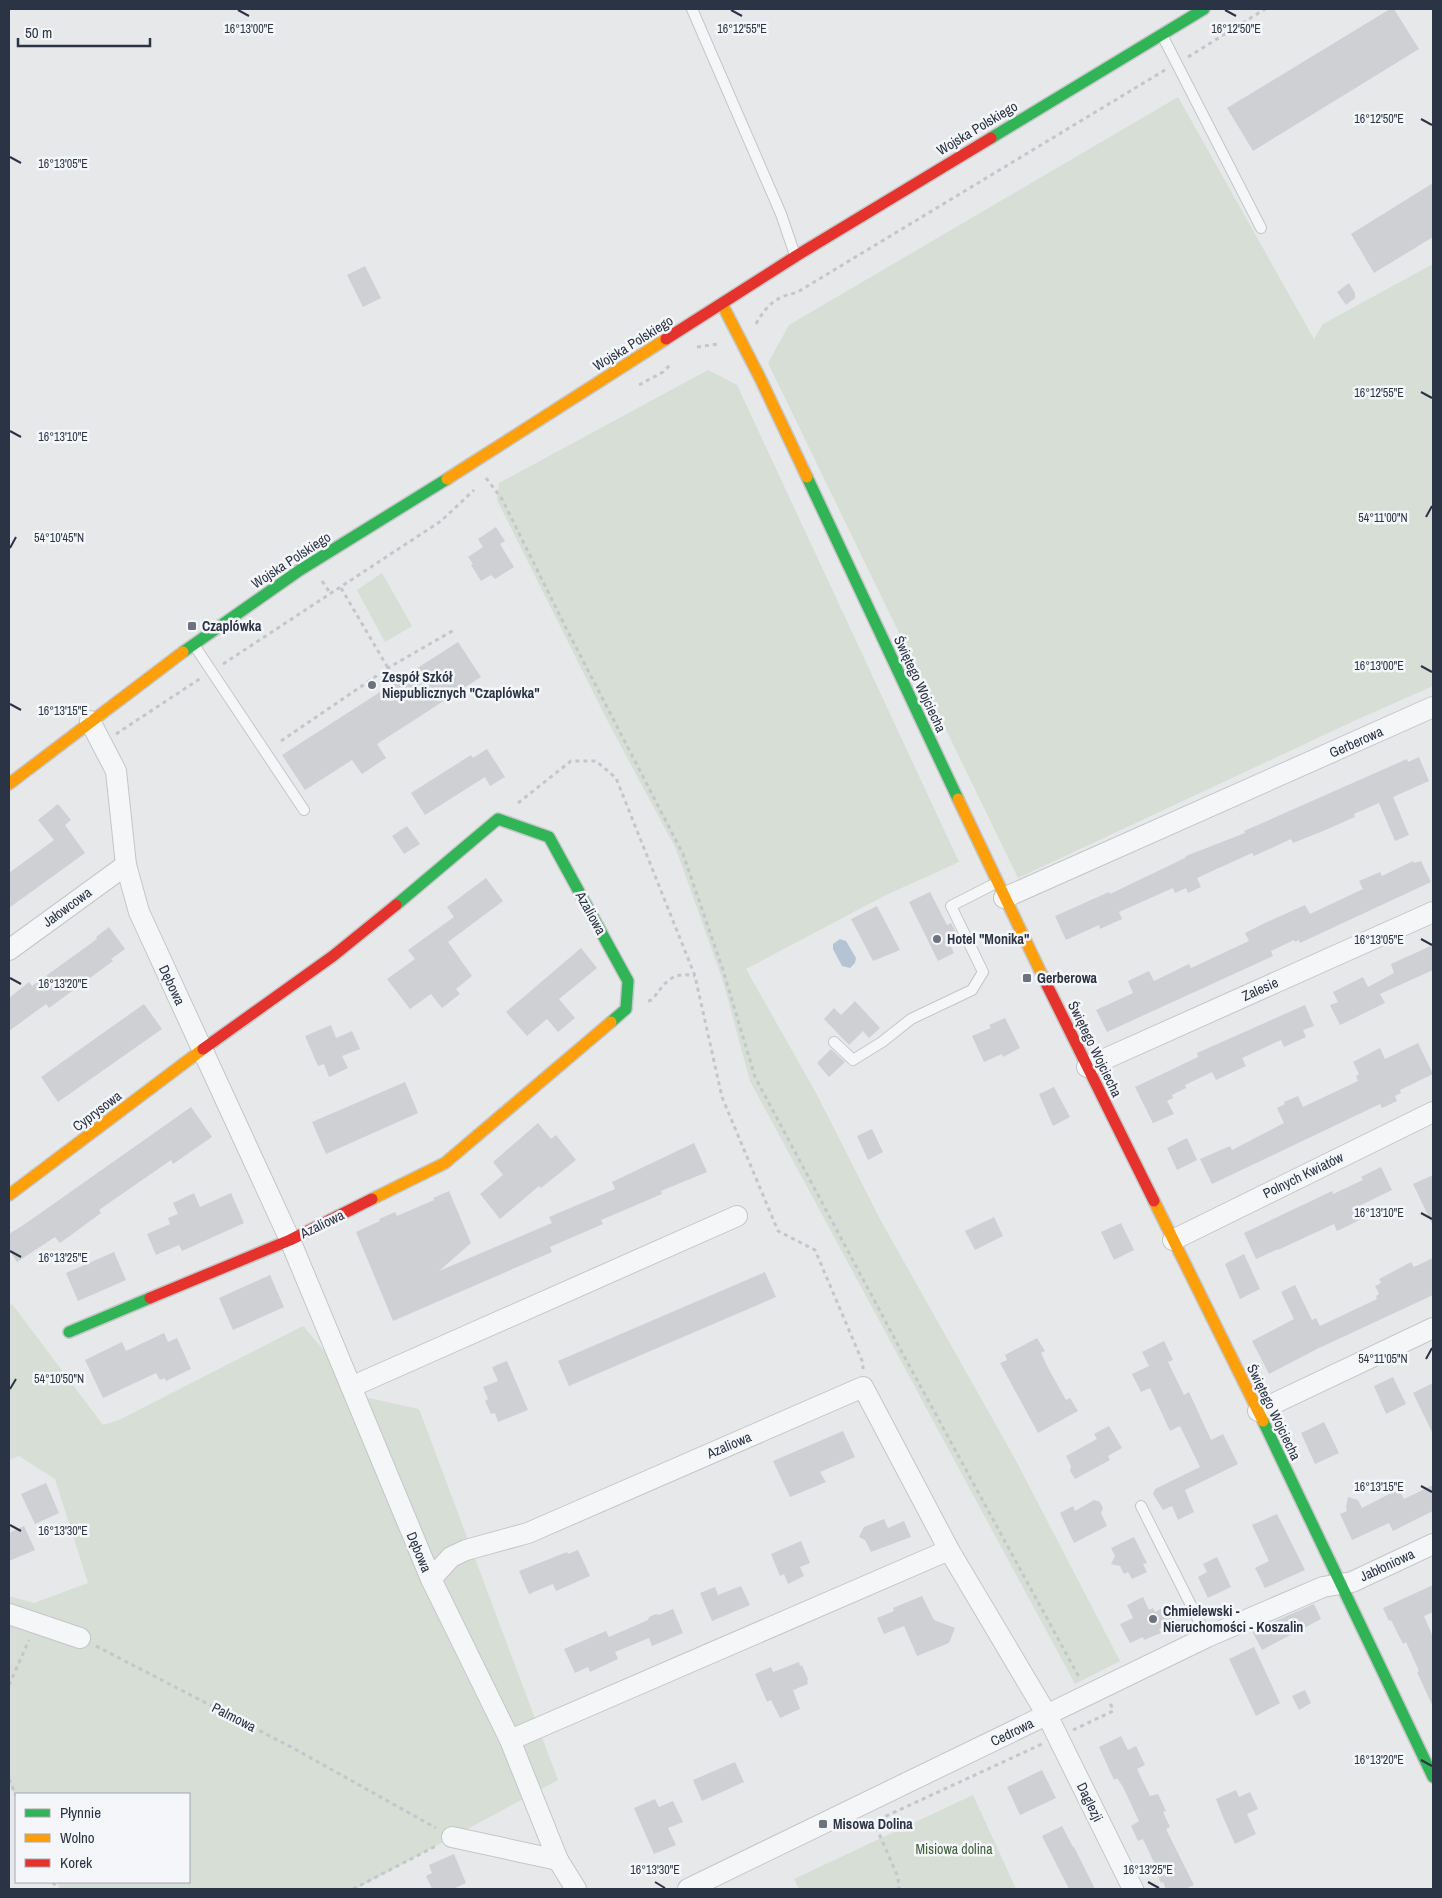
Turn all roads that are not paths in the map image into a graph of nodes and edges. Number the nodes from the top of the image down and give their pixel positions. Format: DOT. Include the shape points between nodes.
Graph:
graph roads {
  1 [pos="692,9"];
  2 [pos="1204,9"];
  3 [pos="1162,34"];
  4 [pos="1261,228"];
  5 [pos="796,256"];
  6 [pos="722,304"];
  7 [pos="194,644"];
  8 [pos="1433,707"];
  9 [pos="90,721"];
  10 [pos="9,784"];
  11 [pos="304,810"];
  12 [pos="126,865"];
  13 [pos="1001,890"];
  14 [pos="1433,912"];
  15 [pos="9,950"];
  16 [pos="834,1042"];
  17 [pos="202,1050"];
  18 [pos="1087,1067"];
  19 [pos="1433,1112"];
  20 [pos="9,1195"];
  21 [pos="737,1216"];
  22 [pos="290,1240"];
  23 [pos="1173,1240"];
  24 [pos="1433,1328"];
  25 [pos="69,1332"];
  26 [pos="351,1387"];
  27 [pos="1258,1411"];
  28 [pos="1141,1506"];
  29 [pos="1433,1544"];
  30 [pos="949,1550"];
  31 [pos="431,1579"];
  32 [pos="1339,1583"];
  33 [pos="9,1614"];
  34 [pos="80,1638"];
  35 [pos="1208,1638"];
  36 [pos="1047,1715"];
  37 [pos="510,1740"];
  38 [pos="1429,1757"];
  39 [pos="1433,1777"];
  40 [pos="452,1837"];
  41 [pos="558,1860"];
  42 [pos="576,1889"];
  43 [pos="688,1889"];
  44 [pos="1133,1889"];
  1 -- 5 [label="lane"];
  2 -- 3 [label="street, Wojska Polskiego"];
  3 -- 4 [label="lane"];
  3 -- 5 [label="street, Wojska Polskiego"];
  5 -- 6 [label="street, Wojska Polskiego"];
  6 -- 7 [label="street, Wojska Polskiego" via="300,570"];
  6 -- 13 [label="street, Świętego Wojciecha"];
  7 -- 9 [label="street, Wojska Polskiego"];
  7 -- 11 [label="lane"];
  8 -- 13 [label="street, Gerberowa"];
  9 -- 10 [label="street, Wojska Polskiego"];
  9 -- 12 [label="street, Dębowa" via="116,771"];
  12 -- 15 [label="street, Jałowcowa"];
  12 -- 17 [label="street, Dębowa" via="139,912"];
  13 -- 16 [label="lane" via="952,906 983,972 972,990 911,1019 853,1060"];
  13 -- 18 [label="street, Świętego Wojciecha"];
  14 -- 18 [label="street, Zalesie"];
  17 -- 20 [label="street, Cyprysowa"];
  17 -- 22 [label="street, Dębowa"];
  17 -- 22 [label="street, Azaliowa" via="333,956 498,819 549,837 628,980 626,1009 445,1163"];
  18 -- 23 [label="street, Świętego Wojciecha"];
  19 -- 23 [label="street, Polnych Kwiatów"];
  21 -- 26 [label="street"];
  22 -- 25 [label="street"];
  22 -- 26 [label="street, Dębowa"];
  23 -- 27 [label="street, Świętego Wojciecha"];
  24 -- 27 [label="street"];
  26 -- 31 [label="street, Dębowa"];
  27 -- 32 [label="street, Świętego Wojciecha"];
  28 -- 35 [label="lane"];
  29 -- 32 [label="street, Jabłoniowa" via="1352,1582"];
  30 -- 31 [label="street, Azaliowa" via="864,1387 528,1533 466,1550 451,1557"];
  30 -- 36 [label="street"];
  30 -- 37 [label="street"];
  31 -- 37 [label="street, Dębowa"];
  32 -- 35 [label="street, Cedrowa" via="1323,1587"];
  32 -- 38 [label="street, Świętego Wojciecha"];
  33 -- 34 [label="street"];
  35 -- 36 [label="street, Cedrowa"];
  36 -- 43 [label="street, Cedrowa"];
  36 -- 44 [label="street, Daglezji"];
  37 -- 41 [label="street, Dębowa"];
  38 -- 39 [label="street, Świętego Wojciecha"];
  40 -- 41 [label="street"];
  41 -- 42 [label="street, Dębowa"];
}
